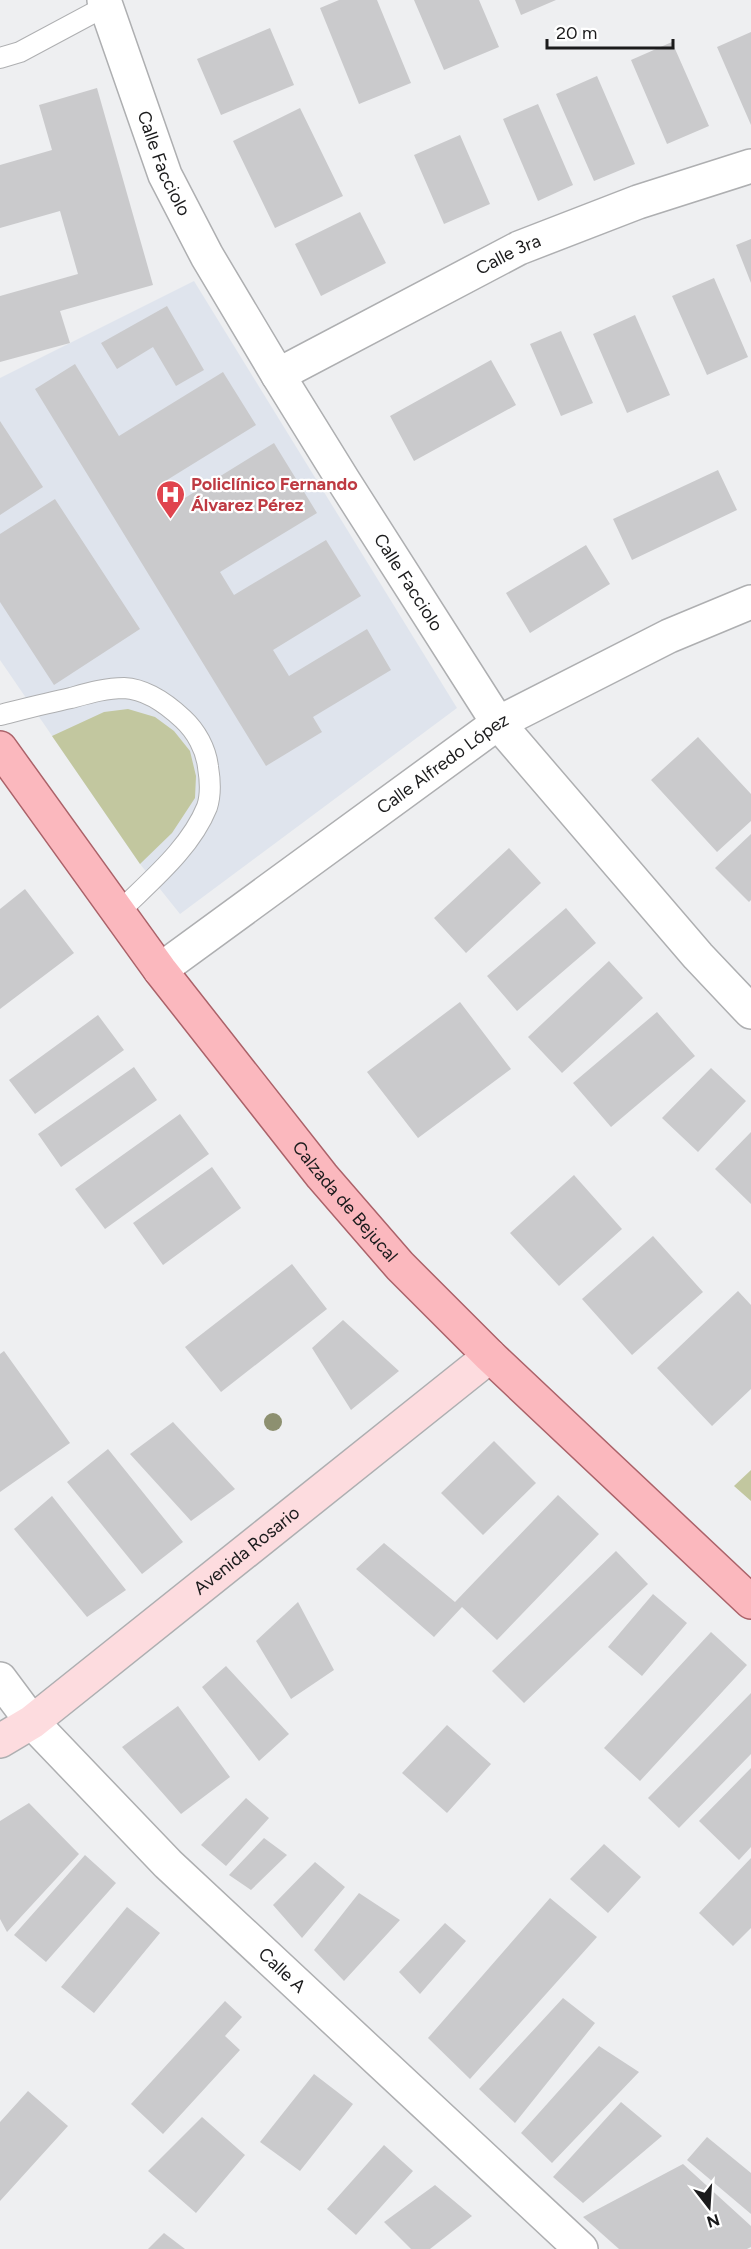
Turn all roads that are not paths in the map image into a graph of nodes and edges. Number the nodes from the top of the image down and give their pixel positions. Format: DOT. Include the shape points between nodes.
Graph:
graph roads {
  1 [pos="109,2"];
  2 [pos="0,58"];
  3 [pos="751,166"];
  4 [pos="278,375"];
  5 [pos="751,602"];
  6 [pos="0,715"];
  7 [pos="498,723"];
  8 [pos="0,748"];
  9 [pos="119,912"];
  10 [pos="160,970"];
  11 [pos="751,1012"];
  12 [pos="490,1356"];
  13 [pos="751,1602"];
  14 [pos="0,1679"];
  15 [pos="32,1722"];
  16 [pos="0,1741"];
  17 [pos="580,2249"];
  1 -- 2 [label="lane" via="20,52"];
  1 -- 4 [label="street, Calle Facciolo" via="165,175 207,256"];
  3 -- 4 [label="street, Calle 3ra" via="638,202 519,248"];
  4 -- 7 [label="street, Calle Facciolo"];
  5 -- 7 [label="street, Calle Alfredo López" via="669,636"];
  6 -- 9 [label="lane" via="107,689 127,688 146,692 169,706 200,740 210,780 207,806 176,854"];
  7 -- 10 [label="street, Calle Alfredo López"];
  7 -- 11 [label="street, Calle Facciolo"];
  8 -- 9 [label="main road, Calzada de Bejucal"];
  9 -- 10 [label="main road, Calzada de Bejucal"];
  10 -- 12 [label="main road, Calzada de Bejucal" via="322,1176 400,1266"];
  12 -- 13 [label="main road, Calzada de Bejucal"];
  12 -- 15 [label="street, Avenida Rosario"];
  14 -- 15 [label="street, Calle A"];
  15 -- 16 [label="street, Avenida Rosario"];
  15 -- 17 [label="street, Calle A" via="168,1864"];
}
